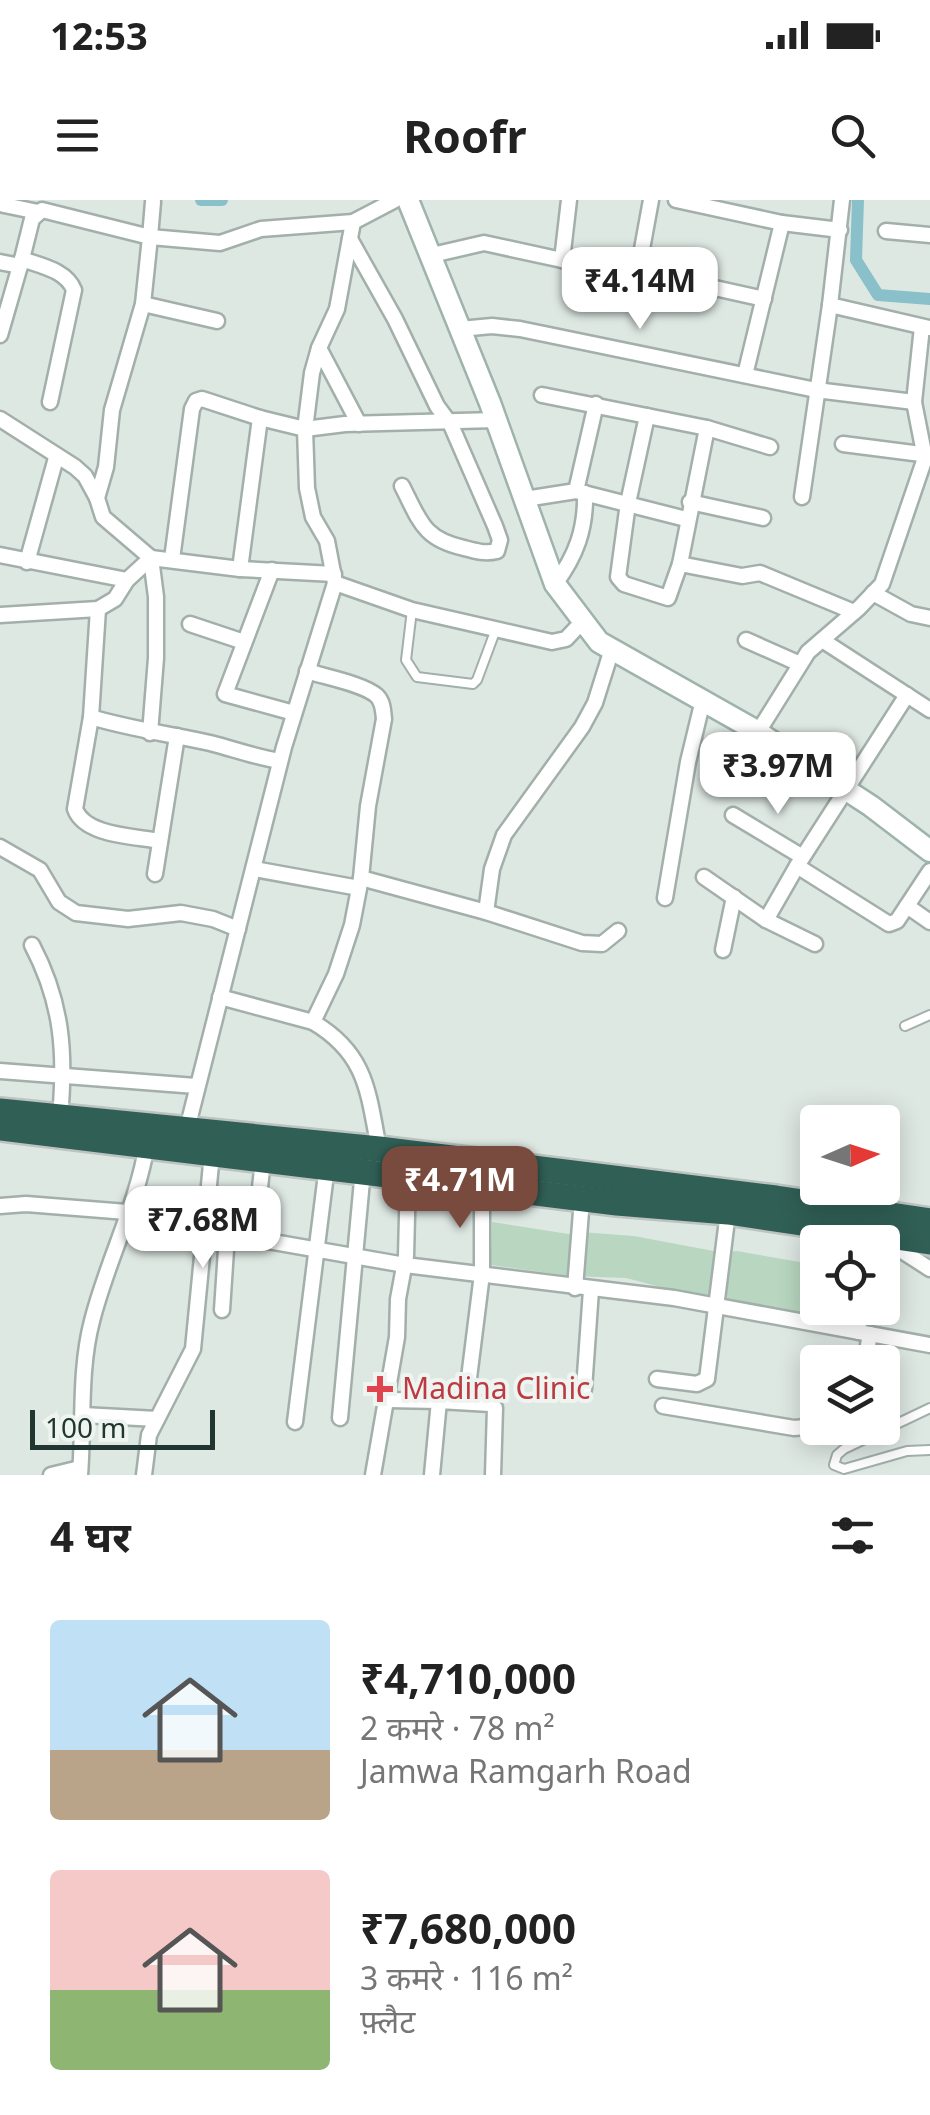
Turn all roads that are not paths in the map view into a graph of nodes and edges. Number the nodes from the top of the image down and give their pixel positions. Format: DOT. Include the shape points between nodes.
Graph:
graph roads {
  1 [pos="2,200"];
  2 [pos="395,200"];
  3 [pos="408,200"];
  4 [pos="569,200"];
  5 [pos="651,200"];
  6 [pos="676,200"];
  7 [pos="842,200"];
  8 [pos="153,202"];
  9 [pos="38,212"];
  10 [pos="353,222"];
  11 [pos="782,223"];
  12 [pos="840,230"];
  13 [pos="886,231"];
  14 [pos="930,234"];
  15 [pos="150,237"];
  16 [pos="350,238"];
  17 [pos="432,255"];
  18 [pos="562,260"];
  19 [pos="0,262"];
  20 [pos="21,262"];
  21 [pos="638,271"];
  22 [pos="764,299"];
  23 [pos="143,304"];
  24 [pos="830,305"];
  25 [pos="216,321"];
  26 [pos="926,328"];
  27 [pos="460,329"];
  28 [pos="0,334"];
  29 [pos="318,348"];
  30 [pos="744,375"];
  31 [pos="816,390"];
  32 [pos="542,394"];
  33 [pos="50,402"];
  34 [pos="914,402"];
  35 [pos="596,404"];
  36 [pos="647,416"];
  37 [pos="260,418"];
  38 [pos="0,419"];
  39 [pos="496,420"];
  40 [pos="448,422"];
  41 [pos="359,424"];
  42 [pos="707,428"];
  43 [pos="304,429"];
  44 [pos="842,444"];
  45 [pos="770,447"];
  46 [pos="927,454"];
  47 [pos="56,458"];
  48 [pos="402,486"];
  49 [pos="581,492"];
  50 [pos="97,498"];
  51 [pos="525,498"];
  52 [pos="802,498"];
  53 [pos="690,502"];
  54 [pos="628,503"];
  55 [pos="763,518"];
  56 [pos="686,519"];
  57 [pos="0,555"];
  58 [pos="151,558"];
  59 [pos="172,559"];
  60 [pos="26,562"];
  61 [pos="680,564"];
  62 [pos="240,569"];
  63 [pos="272,570"];
  64 [pos="334,578"];
  65 [pos="128,580"];
  66 [pos="555,584"];
  67 [pos="873,593"];
  68 [pos="98,608"];
  69 [pos="412,610"];
  70 [pos="854,612"];
  71 [pos="0,615"];
  72 [pos="930,618"];
  73 [pos="583,621"];
  74 [pos="190,624"];
  75 [pos="496,629"];
  76 [pos="746,640"];
  77 [pos="822,640"];
  78 [pos="244,642"];
  79 [pos="612,649"];
  80 [pos="800,664"];
  81 [pos="307,672"];
  82 [pos="907,696"];
  83 [pos="703,700"];
  84 [pos="930,710"];
  85 [pos="294,714"];
  86 [pos="91,717"];
  87 [pos="758,732"];
  88 [pos="150,733"];
  89 [pos="177,736"];
  90 [pos="280,761"];
  91 [pos="846,790"];
  92 [pos="733,815"];
  93 [pos="160,841"];
  94 [pos="0,848"];
  95 [pos="930,851"];
  96 [pos="799,861"];
  97 [pos="254,869"];
  98 [pos="930,871"];
  99 [pos="155,874"];
  100 [pos="704,877"];
  101 [pos="360,883"];
  102 [pos="734,897"];
  103 [pos="665,898"];
  104 [pos="907,906"];
  105 [pos="486,912"];
  106 [pos="766,920"];
  107 [pos="930,922"];
  108 [pos="238,928"];
  109 [pos="618,931"];
  110 [pos="815,944"];
  111 [pos="32,945"];
  112 [pos="724,950"];
  113 [pos="220,997"];
  114 [pos="930,1015"];
  115 [pos="312,1022"];
  116 [pos="905,1026"];
  117 [pos="0,1070"];
  118 [pos="63,1078"];
  119 [pos="196,1086"];
  120 [pos="0,1110"];
  121 [pos="60,1116"];
  122 [pos="0,1128"];
  123 [pos="185,1139"];
  124 [pos="147,1144"];
  125 [pos="379,1149"];
  126 [pos="212,1154"];
  127 [pos="263,1160"];
  128 [pos="327,1166"];
  129 [pos="363,1170"];
  130 [pos="408,1176"];
  131 [pos="482,1187"];
  132 [pos="582,1199"];
  133 [pos="0,1206"];
  134 [pos="728,1212"];
  135 [pos="126,1214"];
  136 [pos="930,1221"];
  137 [pos="805,1225"];
  138 [pos="203,1230"];
  139 [pos="228,1235"];
  140 [pos="900,1239"];
  141 [pos="254,1240"];
  142 [pos="930,1242"];
  143 [pos="318,1250"];
  144 [pos="900,1254"];
  145 [pos="356,1257"];
  146 [pos="404,1265"];
  147 [pos="930,1268"];
  148 [pos="482,1274"];
  149 [pos="575,1288"];
  150 [pos="591,1290"];
  151 [pos="717,1306"];
  152 [pos="222,1310"];
  153 [pos="863,1325"];
  154 [pos="865,1333"];
  155 [pos="930,1344"];
  156 [pos="865,1345"];
  157 [pos="657,1379"];
  158 [pos="584,1389"];
  159 [pos="388,1400"];
  160 [pos="438,1401"];
  161 [pos="466,1402"];
  162 [pos="663,1406"];
  163 [pos="930,1408"];
  164 [pos="83,1416"];
  165 [pos="340,1418"];
  166 [pos="156,1419"];
  167 [pos="295,1422"];
  168 [pos="800,1428"];
  169 [pos="930,1450"];
  170 [pos="80,1472"];
  171 [pos="51,1475"];
  172 [pos="144,1475"];
  173 [pos="373,1475"];
  174 [pos="432,1475"];
  175 [pos="493,1475"];
  1 -- 9 [label="street"];
  2 -- 10 [label="street"];
  3 -- 17 [label="street"];
  4 -- 18 [label="street"];
  5 -- 21 [label="street"];
  6 -- 11 [label="street"];
  7 -- 12 [label="street"];
  8 -- 15 [label="street"];
  9 -- 15 [label="street"];
  9 -- 20 [label="street"];
  10 -- 15 [label="street" via="261,229 220,243"];
  10 -- 16 [label="street"];
  11 -- 12 [label="street"];
  11 -- 22 [label="street"];
  12 -- 24 [label="street"];
  13 -- 14 [label="street"];
  15 -- 23 [label="street"];
  16 -- 29 [label="street" via="337,308"];
  16 -- 40 [label="street"];
  17 -- 18 [label="street" via="484,244"];
  17 -- 27 [label="street"];
  18 -- 21 [label="street"];
  19 -- 20 [label="street"];
  20 -- 28 [label="street"];
  20 -- 33 [label="street" via="66,276 74,290"];
  21 -- 22 [label="street"];
  22 -- 30 [label="street"];
  23 -- 25 [label="street"];
  23 -- 50 [label="street" via="112,410"];
  24 -- 26 [label="street"];
  24 -- 31 [label="street"];
  26 -- 34 [label="street"];
  27 -- 30 [label="street" via="520,329"];
  27 -- 39 [label="street"];
  29 -- 41 [label="street"];
  29 -- 43 [label="street"];
  30 -- 31 [label="street"];
  31 -- 34 [label="street"];
  31 -- 52 [label="street"];
  32 -- 35 [label="street"];
  34 -- 46 [label="street"];
  35 -- 36 [label="street"];
  35 -- 49 [label="street"];
  36 -- 42 [label="street"];
  36 -- 54 [label="street"];
  37 -- 43 [label="street"];
  37 -- 59 [label="street" via="196,401"];
  37 -- 62 [label="street"];
  38 -- 47 [label="street"];
  39 -- 40 [label="street"];
  39 -- 51 [label="street"];
  40 -- 41 [label="street"];
  40 -- 48 [label="street" via="488,507 500,540 497,551 437,541"];
  41 -- 43 [label="street"];
  42 -- 45 [label="street"];
  42 -- 53 [label="street"];
  43 -- 64 [label="street" via="313,518 327,541"];
  44 -- 46 [label="street"];
  46 -- 67 [label="street" via="882,584"];
  47 -- 50 [label="street" via="85,476"];
  47 -- 60 [label="street"];
  49 -- 51 [label="street"];
  49 -- 54 [label="street"];
  49 -- 66 [label="street" via="586,512 576,550"];
  50 -- 58 [label="street" via="103,517"];
  51 -- 66 [label="street"];
  53 -- 55 [label="street"];
  53 -- 56 [label="street"];
  54 -- 56 [label="street"];
  54 -- 61 [label="street" via="621,580 668,598"];
  56 -- 61 [label="street"];
  57 -- 60 [label="street"];
  58 -- 59 [label="street"];
  58 -- 65 [label="street"];
  58 -- 88 [label="street" via="156,658"];
  59 -- 62 [label="street"];
  60 -- 65 [label="street"];
  61 -- 70 [label="street" via="760,573"];
  62 -- 63 [label="street"];
  63 -- 64 [label="street"];
  63 -- 78 [label="street"];
  64 -- 69 [label="street"];
  64 -- 81 [label="street"];
  65 -- 68 [label="street" via="115,599"];
  66 -- 73 [label="street"];
  67 -- 70 [label="street"];
  67 -- 72 [label="street"];
  68 -- 71 [label="street"];
  68 -- 86 [label="street"];
  69 -- 75 [label="street"];
  69 -- 75 [label="lane" via="406,660 416,677 472,684"];
  70 -- 77 [label="street"];
  73 -- 75 [label="street" via="560,641"];
  73 -- 79 [label="street"];
  74 -- 78 [label="street"];
  76 -- 80 [label="street"];
  77 -- 80 [label="street"];
  77 -- 82 [label="street"];
  78 -- 85 [label="street" via="225,694"];
  79 -- 83 [label="street"];
  79 -- 105 [label="street" via="582,727 504,836"];
  80 -- 87 [label="street"];
  81 -- 85 [label="street"];
  81 -- 101 [label="street" via="368,690 383,708"];
  82 -- 84 [label="street"];
  82 -- 91 [label="street"];
  83 -- 87 [label="street"];
  83 -- 103 [label="street"];
  85 -- 90 [label="street"];
  86 -- 88 [label="street"];
  86 -- 93 [label="street" via="78,816 87,825"];
  87 -- 91 [label="street"];
  88 -- 89 [label="street"];
  89 -- 90 [label="street"];
  89 -- 93 [label="street"];
  90 -- 97 [label="street"];
  91 -- 95 [label="street"];
  91 -- 96 [label="street"];
  92 -- 96 [label="street"];
  93 -- 99 [label="street"];
  94 -- 108 [label="street" via="40,870 59,902 76,913 128,918 181,912"];
  96 -- 104 [label="street" via="883,922 897,921"];
  96 -- 106 [label="street"];
  97 -- 101 [label="street"];
  97 -- 108 [label="street"];
  98 -- 104 [label="street"];
  100 -- 102 [label="street"];
  101 -- 105 [label="street"];
  101 -- 115 [label="street" via="336,974"];
  102 -- 106 [label="street"];
  102 -- 112 [label="street"];
  104 -- 107 [label="street"];
  105 -- 109 [label="street" via="582,943 602,944"];
  106 -- 110 [label="street"];
  108 -- 113 [label="street"];
  111 -- 118 [label="street" via="50,979"];
  113 -- 115 [label="street"];
  113 -- 119 [label="street"];
  114 -- 116 [label="lane"];
  115 -- 125 [label="street" via="348,1048 360,1067"];
  117 -- 118 [label="street"];
  118 -- 119 [label="street"];
  118 -- 121 [label="street"];
  119 -- 123 [label="street"];
  120 -- 121 [label="highway"];
  121 -- 123 [label="highway"];
  122 -- 124 [label="highway"];
  123 -- 124 [label="highway"];
  123 -- 125 [label="highway"];
  123 -- 126 [label="highway"];
  124 -- 135 [label="street"];
  125 -- 136 [label="highway"];
  126 -- 127 [label="highway"];
  126 -- 138 [label="street"];
  127 -- 128 [label="highway"];
  127 -- 141 [label="street"];
  128 -- 129 [label="highway"];
  128 -- 143 [label="street"];
  129 -- 130 [label="highway"];
  129 -- 145 [label="street"];
  130 -- 131 [label="highway"];
  130 -- 146 [label="street"];
  131 -- 132 [label="highway"];
  131 -- 148 [label="street"];
  132 -- 134 [label="highway"];
  132 -- 149 [label="street"];
  133 -- 135 [label="street"];
  134 -- 137 [label="highway"];
  134 -- 151 [label="street"];
  135 -- 138 [label="street"];
  135 -- 164 [label="street" via="90,1326"];
  138 -- 139 [label="street"];
  138 -- 166 [label="street" via="193,1349"];
  139 -- 141 [label="street"];
  139 -- 152 [label="street"];
  140 -- 142 [label="highway"];
  141 -- 143 [label="street"];
  143 -- 145 [label="street"];
  143 -- 167 [label="street"];
  144 -- 147 [label="street"];
  145 -- 146 [label="street"];
  145 -- 165 [label="street"];
  146 -- 148 [label="street"];
  146 -- 159 [label="street"];
  148 -- 149 [label="street"];
  148 -- 161 [label="street"];
  149 -- 150 [label="street"];
  150 -- 151 [label="street"];
  150 -- 158 [label="street"];
  151 -- 154 [label="street"];
  151 -- 157 [label="street" via="707,1378 696,1384"];
  153 -- 154 [label="street"];
  154 -- 155 [label="street"];
  154 -- 156 [label="street"];
  159 -- 160 [label="street"];
  159 -- 173 [label="street"];
  160 -- 161 [label="street"];
  160 -- 174 [label="street"];
  161 -- 175 [label="street" via="495,1408"];
  162 -- 168 [label="street"];
  163 -- 169 [label="lane" via="844,1448 834,1464 844,1469"];
  164 -- 166 [label="street"];
  164 -- 170 [label="street"];
  166 -- 172 [label="street"];
  170 -- 171 [label="street"];
}
